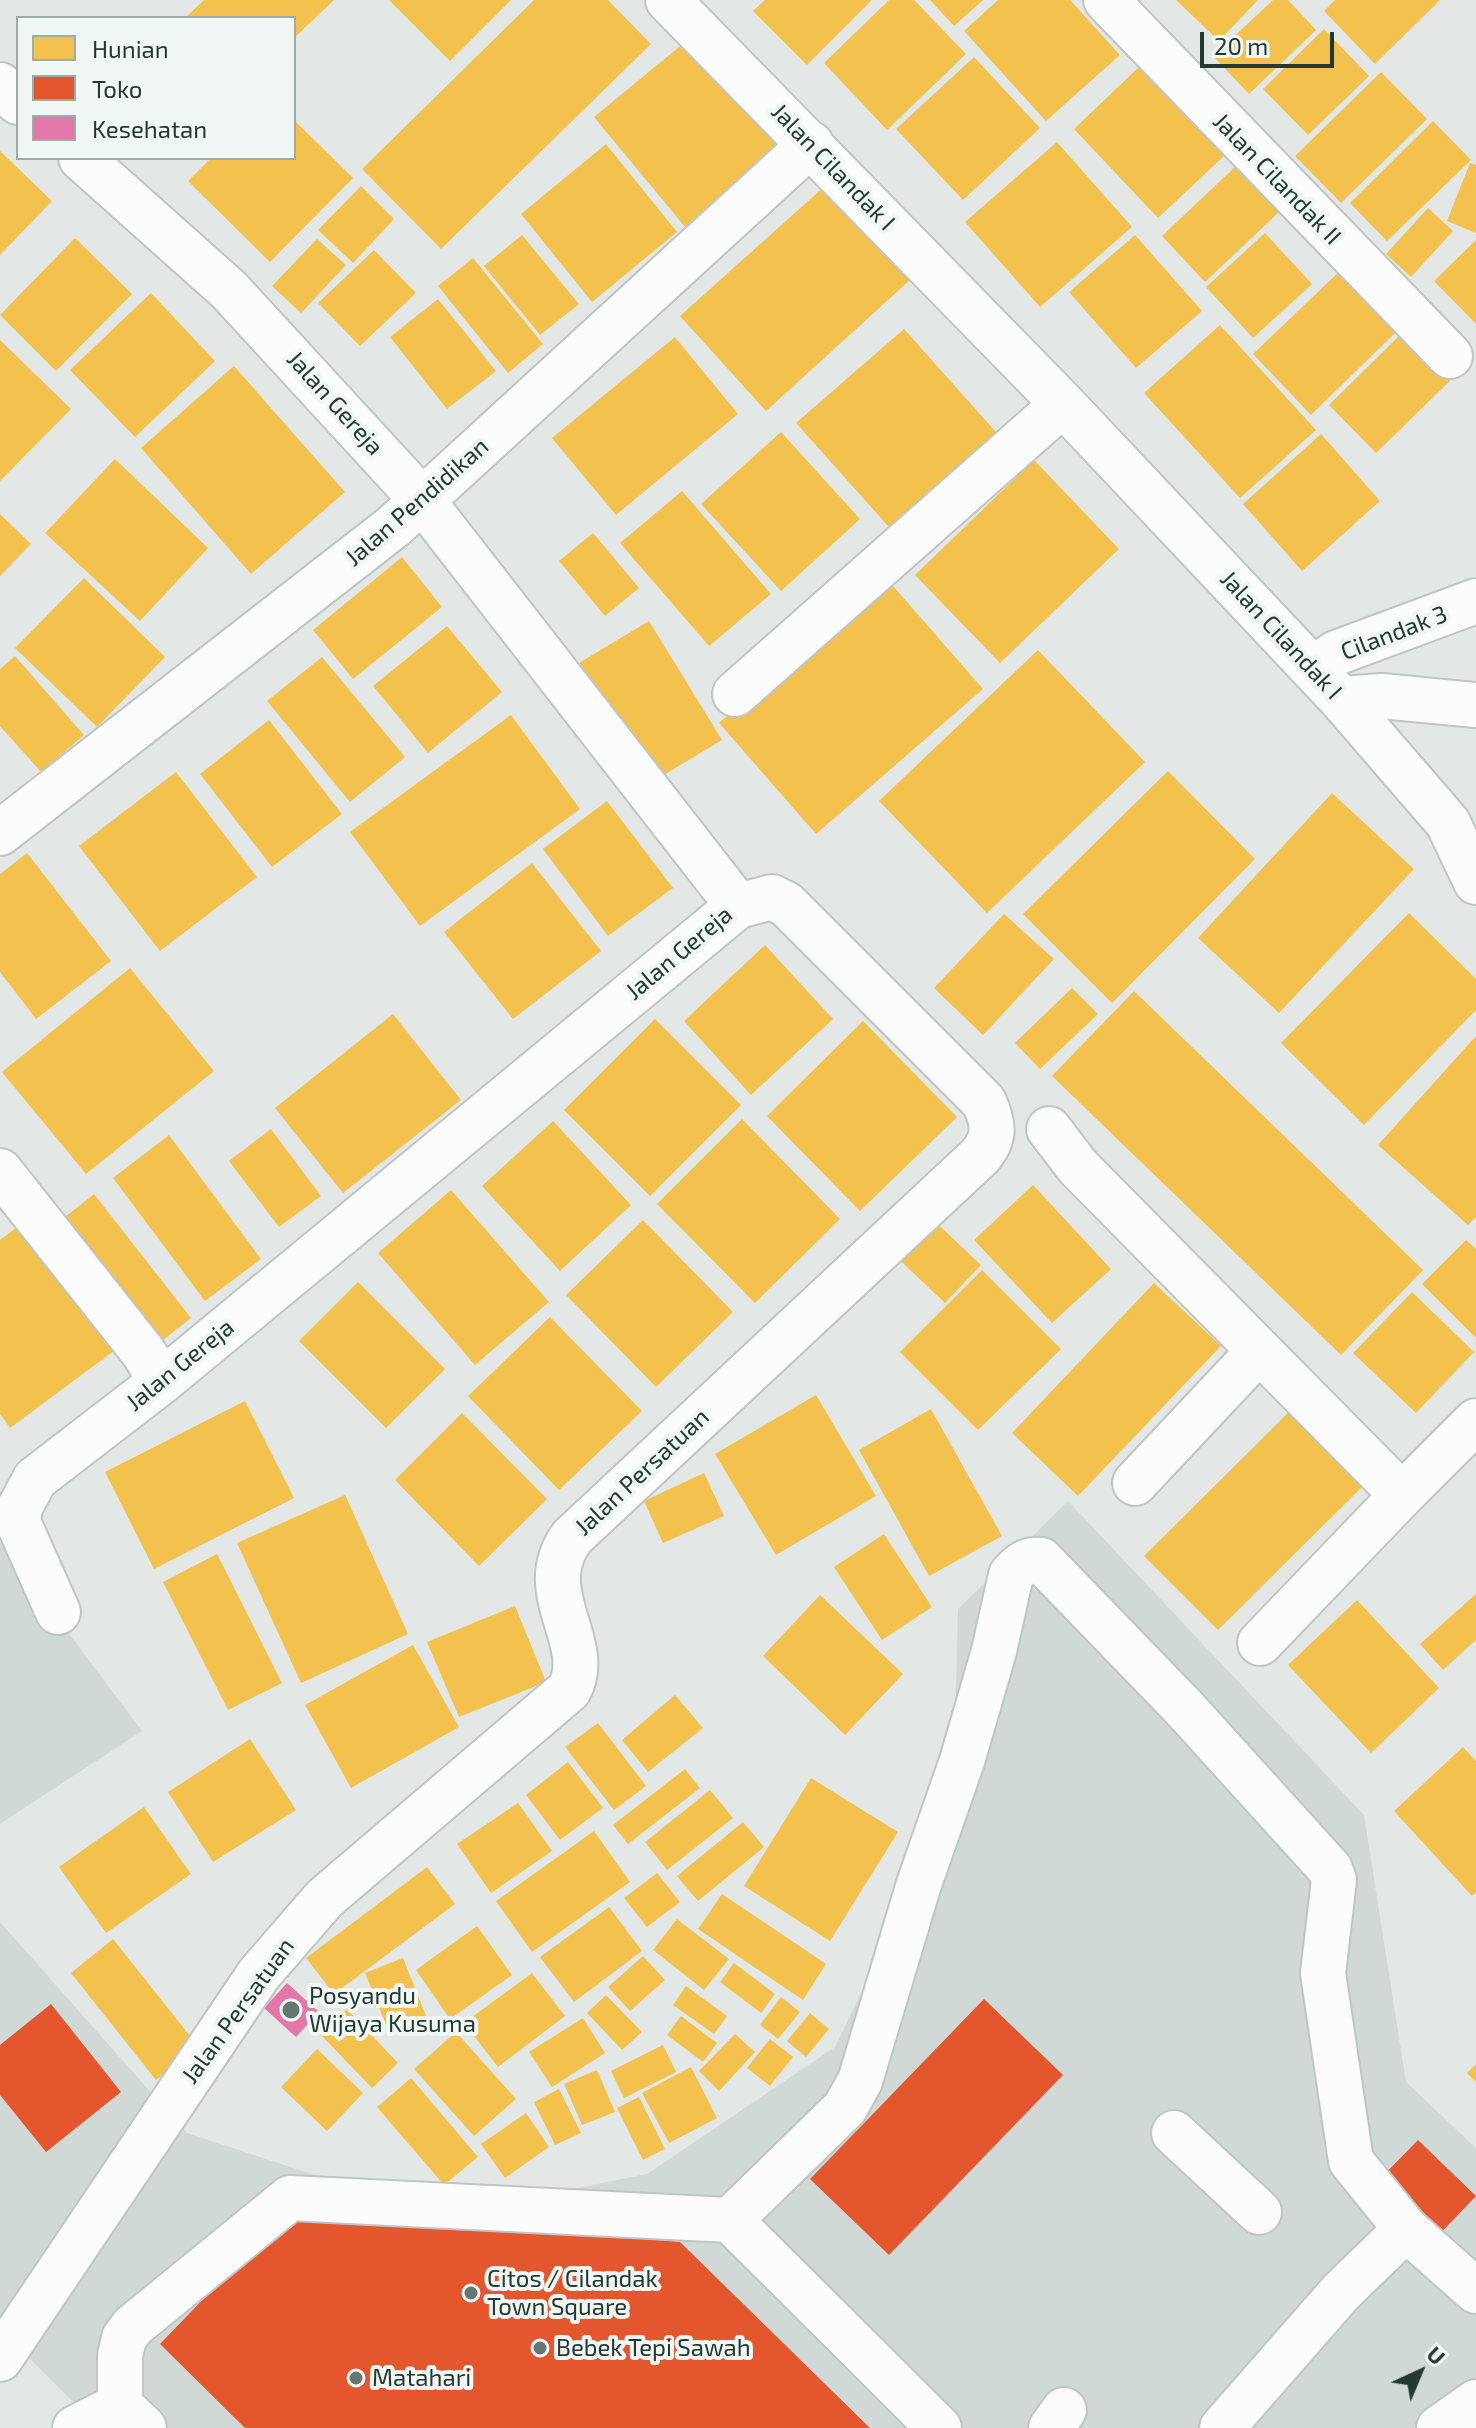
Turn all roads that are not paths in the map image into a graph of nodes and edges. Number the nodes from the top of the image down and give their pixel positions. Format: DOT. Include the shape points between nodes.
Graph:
graph roads {
  1 [pos="668,0"];
  2 [pos="1106,0"];
  3 [pos="0,85"];
  4 [pos="16,100"];
  5 [pos="811,144"];
  6 [pos="83,160"];
  7 [pos="1450,356"];
  8 [pos="1063,404"];
  9 [pos="422,500"];
  10 [pos="1476,601"];
  11 [pos="1327,684"];
  12 [pos="735,694"];
  13 [pos="1476,705"];
  14 [pos="0,833"];
  15 [pos="1476,882"];
  16 [pos="738,906"];
  17 [pos="1049,1129"];
  18 [pos="0,1171"];
  19 [pos="1258,1352"];
  20 [pos="161,1382"];
  21 [pos="1476,1421"];
  22 [pos="1135,1483"];
  23 [pos="1402,1495"];
  24 [pos="58,1612"];
  25 [pos="1260,1643"];
  26 [pos="1174,2133"];
  27 [pos="1259,2212"];
  28 [pos="730,2220"];
  29 [pos="1406,2229"];
  30 [pos="1476,2291"];
  31 [pos="0,2359"];
  32 [pos="1476,2402"];
  33 [pos="132,2416"];
  34 [pos="75,2428"];
  35 [pos="939,2428"];
  36 [pos="1222,2428"];
  37 [pos="1439,2428"];
  1 -- 5 [label="street, Jalan Cilandak I"];
  2 -- 7 [label="street, Jalan Cilandak II"];
  3 -- 4 [label="street"];
  5 -- 8 [label="street, Jalan Cilandak I"];
  5 -- 9 [label="street, Jalan Pendidikan"];
  6 -- 9 [label="street, Jalan Gereja" via="229,290"];
  8 -- 11 [label="street, Jalan Cilandak I"];
  8 -- 12 [label="street"];
  9 -- 14 [label="street, Jalan Pendidikan"];
  9 -- 16 [label="street, Jalan Gereja"];
  10 -- 11 [label="street, Cilandak 3" via="1336,653"];
  11 -- 13 [label="street" via="1382,696"];
  11 -- 15 [label="street, Jalan Cilandak I" via="1448,823"];
  16 -- 20 [label="street, Jalan Gereja"];
  16 -- 31 [label="street, Jalan Persatuan" via="772,897 786,904 984,1102 993,1130 991,1144 572,1537 556,1567 577,1668 569,1690 325,1898 259,1974"];
  17 -- 19 [label="street" via="1078,1167"];
  18 -- 20 [label="street" via="144,1353"];
  19 -- 22 [label="street"];
  19 -- 23 [label="street"];
  20 -- 24 [label="street, Jalan Gereja" via="35,1479 24,1497 18,1522"];
  21 -- 23 [label="street"];
  23 -- 25 [label="street"];
  26 -- 27 [label="street"];
  28 -- 29 [label="street" via="845,2108 860,2081 966,1747 1011,1575 1024,1563 1041,1560 1330,1869 1334,1880 1323,1973 1351,2161"];
  28 -- 33 [label="street" via="290,2198 124,2338 120,2356"];
  28 -- 35 [label="street"];
  29 -- 30 [label="street"];
  29 -- 36 [label="street" via="1341,2292"];
  32 -- 37 [label="street"];
  33 -- 34 [label="street"];
}
